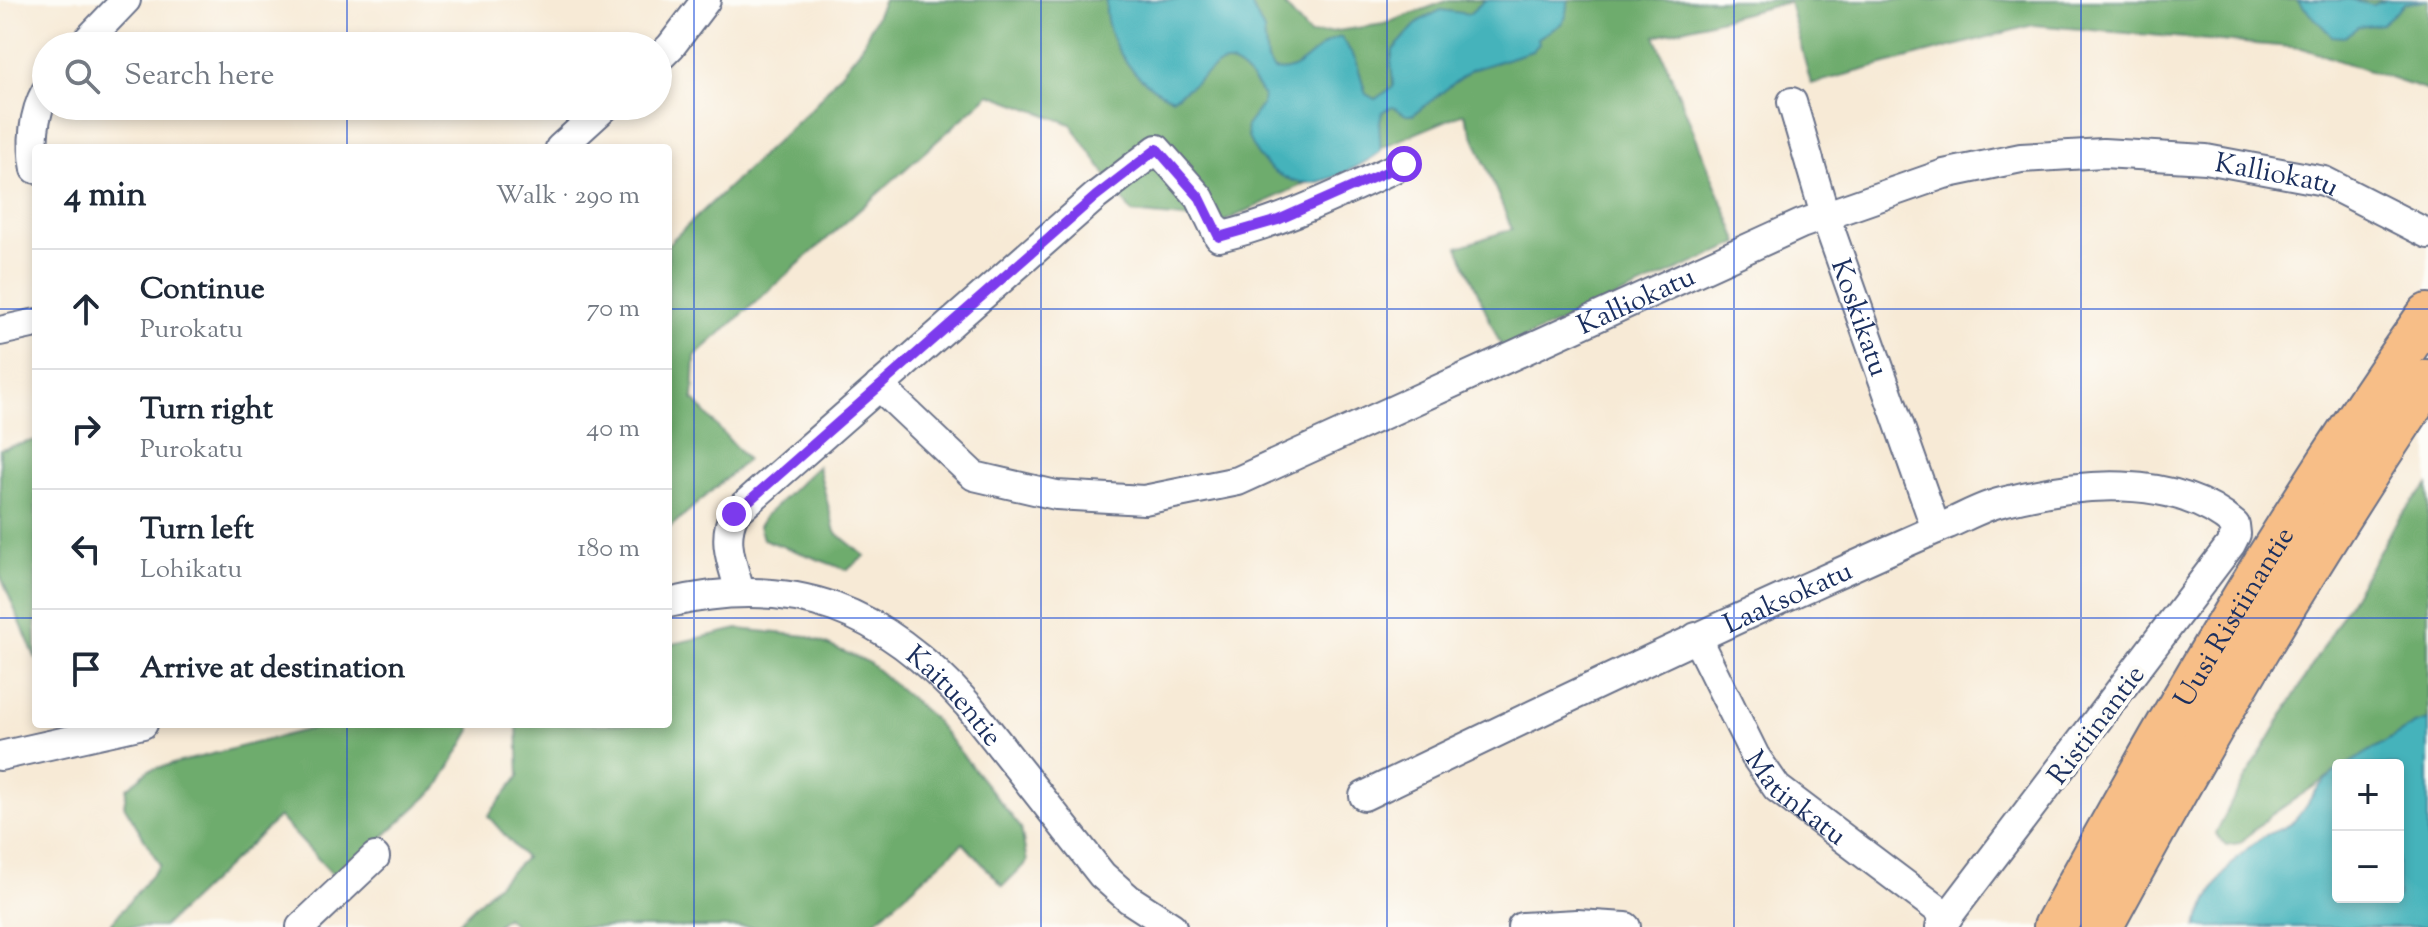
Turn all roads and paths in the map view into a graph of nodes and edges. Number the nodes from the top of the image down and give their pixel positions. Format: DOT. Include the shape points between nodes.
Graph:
graph roads {
  1 [pos="126,0"];
  2 [pos="706,0"];
  3 [pos="95,32"];
  4 [pos="672,45"];
  5 [pos="1792,102"];
  6 [pos="37,120"];
  7 [pos="591,120"];
  8 [pos="33,144"];
  9 [pos="564,144"];
  10 [pos="1404,164"];
  11 [pos="1825,215"];
  12 [pos="2428,234"];
  13 [pos="2428,315"];
  14 [pos="32,324"];
  15 [pos="0,331"];
  16 [pos="2428,381"];
  17 [pos="879,386"];
  18 [pos="2227,519"];
  19 [pos="1936,529"];
  20 [pos="740,592"];
  21 [pos="672,602"];
  22 [pos="1696,637"];
  23 [pos="125,728"];
  24 [pos="0,756"];
  25 [pos="1364,796"];
  26 [pos="375,857"];
  27 [pos="1944,922"];
  28 [pos="301,927"];
  29 [pos="1172,927"];
  30 [pos="1522,927"];
  31 [pos="1626,927"];
  32 [pos="2055,927"];
  33 [pos="2101,927"];
  1 -- 3 [label="street"];
  2 -- 4 [label="street"];
  5 -- 11 [label="street, Koskikatu"];
  6 -- 8 [label="street"];
  7 -- 9 [label="street"];
  10 -- 17 [label="street" via="1278,220 1219,237 1200,198 1157,149"];
  11 -- 12 [label="street, Kalliokatu" via="1944,174 2021,158 2103,153 2206,159 2324,181"];
  11 -- 17 [label="street, Kalliokatu" via="1238,481 1144,500 1056,495 974,476"];
  11 -- 19 [label="street, Koskikatu"];
  13 -- 32 [label="highway, Uusi Ristiinantie" via="2269,555 2140,771"];
  14 -- 15 [label="street"];
  16 -- 33 [label="highway, Uusi Ristiinantie" via="2226,701"];
  17 -- 20 [label="street" via="734,514 727,541"];
  18 -- 19 [label="street, Laaksokatu" via="2163,491 2073,487 1999,502"];
  18 -- 27 [label="street, Ristiinantie" via="2235,525 2231,544"];
  19 -- 22 [label="street, Laaksokatu"];
  20 -- 21 [label="street, Kaituentie"];
  20 -- 29 [label="street, Kaituentie" via="805,597 863,619 922,657 969,706 1102,875"];
  22 -- 25 [label="street, Laaksokatu"];
  22 -- 27 [label="street, Matinkatu" via="1755,756 1777,788"];
  23 -- 24 [label="street"];
  26 -- 28 [label="street"];
  30 -- 31 [label="street"];
}
